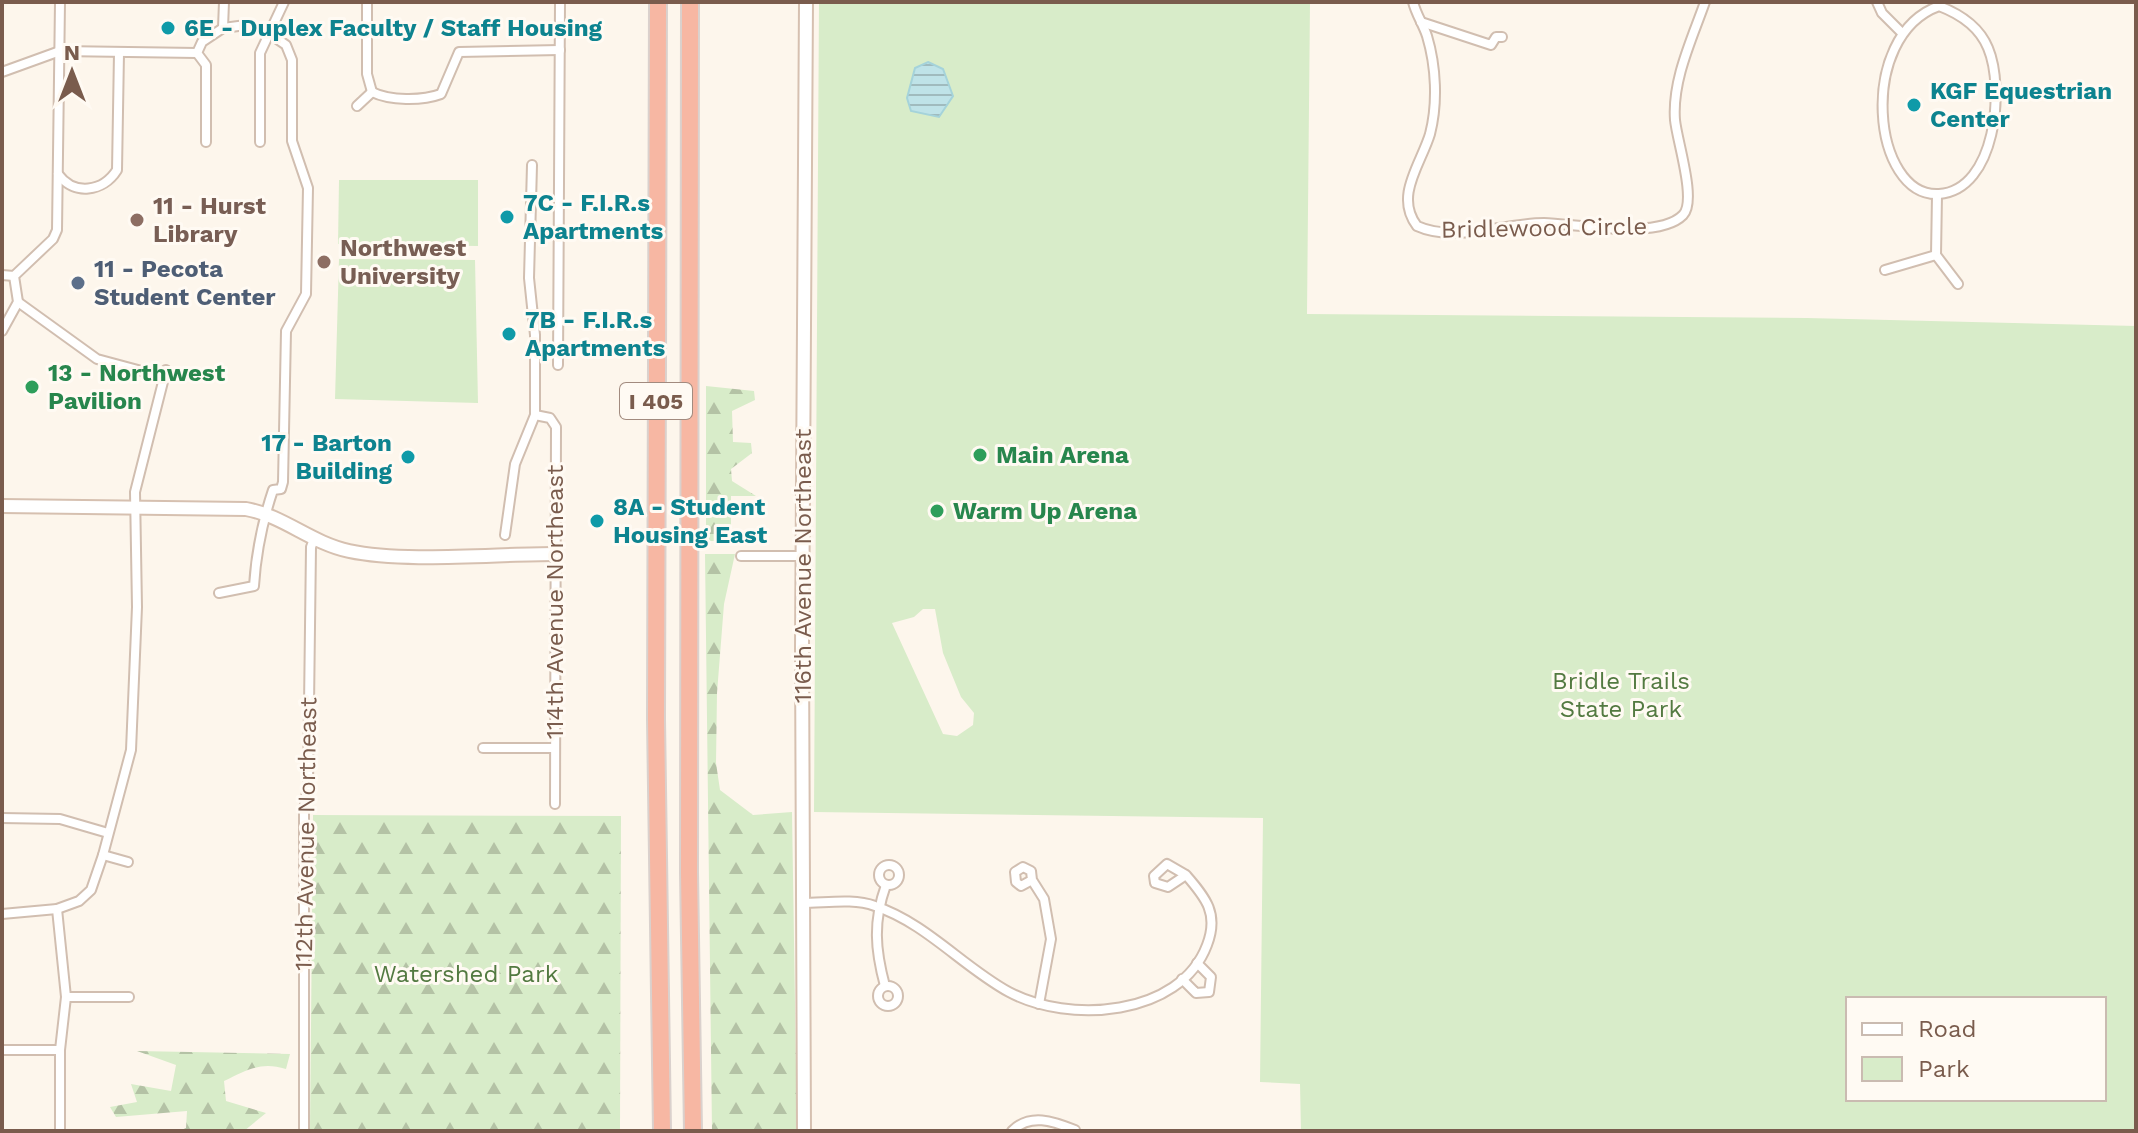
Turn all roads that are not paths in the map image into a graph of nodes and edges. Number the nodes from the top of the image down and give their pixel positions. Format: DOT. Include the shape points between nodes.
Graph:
graph roads {
  1 [pos="60,2"];
  2 [pos="224,2"];
  3 [pos="284,2"];
  4 [pos="367,2"];
  5 [pos="560,2"];
  6 [pos="658,2"];
  7 [pos="690,2"];
  8 [pos="806,2"];
  9 [pos="1413,2"];
  10 [pos="1705,2"];
  11 [pos="1877,2"];
  12 [pos="1939,4"];
  13 [pos="1421,22"];
  14 [pos="223,28"];
  15 [pos="271,33"];
  16 [pos="1902,33"];
  17 [pos="1502,37"];
  18 [pos="560,50"];
  19 [pos="60,51"];
  20 [pos="119,53"];
  21 [pos="197,53"];
  22 [pos="2,72"];
  23 [pos="372,92"];
  24 [pos="357,106"];
  25 [pos="206,142"];
  26 [pos="260,142"];
  27 [pos="532,165"];
  28 [pos="58,174"];
  29 [pos="1937,195"];
  30 [pos="1936,255"];
  31 [pos="1885,270"];
  32 [pos="2,275"];
  33 [pos="14,276"];
  34 [pos="1958,284"];
  35 [pos="2,285"];
  36 [pos="14,288"];
  37 [pos="18,302"];
  38 [pos="2,331"];
  39 [pos="558,365"];
  40 [pos="535,415"];
  41 [pos="2,506"];
  42 [pos="137,508"];
  43 [pos="266,513"];
  44 [pos="505,535"];
  45 [pos="314,539"];
  46 [pos="554,554"];
  47 [pos="741,556"];
  48 [pos="803,556"];
  49 [pos="219,593"];
  50 [pos="483,748"];
  51 [pos="555,748"];
  52 [pos="555,804"];
  53 [pos="2,818"];
  54 [pos="108,833"];
  55 [pos="103,855"];
  56 [pos="128,862"];
  57 [pos="1186,875"];
  58 [pos="1032,880"];
  59 [pos="886,885"];
  60 [pos="802,903"];
  61 [pos="878,907"];
  62 [pos="57,909"];
  63 [pos="2,914"];
  64 [pos="1197,963"];
  65 [pos="1182,979"];
  66 [pos="885,986"];
  67 [pos="66,997"];
  68 [pos="129,997"];
  69 [pos="1039,1004"];
  70 [pos="2,1050"];
  71 [pos="60,1050"];
  72 [pos="1075,1130"];
  73 [pos="60,1131"];
  74 [pos="304,1131"];
  75 [pos="662,1131"];
  76 [pos="693,1131"];
  77 [pos="804,1131"];
  78 [pos="1012,1131"];
  1 -- 19 [label="street"];
  2 -- 14 [label="street"];
  3 -- 15 [label="street"];
  4 -- 23 [label="street"];
  5 -- 18 [label="street"];
  6 -- 75 [label="highway, I 405" via="656,719"];
  7 -- 76 [label="highway, I 405"];
  8 -- 48 [label="street, 116th Avenue Northeast"];
  9 -- 13 [label="street, Bridlewood Circle"];
  10 -- 13 [label="street, Bridlewood Circle" via="1675,93 1688,206 1682,217 1653,227 1542,223 1437,233 1417,226 1408,197 1434,107 1433,60"];
  11 -- 16 [label="street"];
  12 -- 16 [label="street"];
  12 -- 29 [label="street" via="1959,13 1988,47 1995,113 1977,169 1964,183"];
  13 -- 17 [label="street" via="1491,45"];
  14 -- 15 [label="street" via="246,25"];
  14 -- 21 [label="street" via="202,42"];
  15 -- 26 [label="street" via="260,53"];
  15 -- 43 [label="street" via="286,45 292,60 292,141 308,188 306,294 286,331 283,482 281,489 273,490"];
  16 -- 29 [label="street" via="1886,67 1882,120 1898,166 1911,182"];
  18 -- 23 [label="street" via="467,49 453,58 441,94 383,97"];
  18 -- 39 [label="street"];
  19 -- 20 [label="street"];
  19 -- 22 [label="street"];
  19 -- 28 [label="street"];
  20 -- 21 [label="street"];
  20 -- 28 [label="street" via="117,170 87,190 73,189"];
  21 -- 25 [label="street" via="206,65"];
  23 -- 24 [label="street"];
  27 -- 40 [label="street" via="529,278"];
  28 -- 33 [label="street" via="57,230"];
  29 -- 30 [label="street"];
  30 -- 31 [label="street"];
  30 -- 34 [label="street"];
  32 -- 33 [label="street"];
  33 -- 36 [label="street"];
  35 -- 36 [label="street"];
  36 -- 37 [label="street"];
  37 -- 38 [label="street"];
  37 -- 42 [label="street" via="97,359 165,374 136,485"];
  40 -- 44 [label="street" via="515,464"];
  40 -- 46 [label="street, 114th Avenue Northeast" via="550,418 556,427"];
  41 -- 42 [label="street"];
  42 -- 43 [label="street"];
  42 -- 54 [label="street" via="131,750"];
  43 -- 45 [label="street"];
  43 -- 49 [label="street" via="254,586"];
  45 -- 46 [label="street" via="369,554"];
  45 -- 74 [label="street, 112th Avenue Northeast" via="304,810"];
  46 -- 51 [label="street, 114th Avenue Northeast"];
  47 -- 48 [label="street"];
  48 -- 60 [label="street, 116th Avenue Northeast"];
  50 -- 51 [label="street"];
  51 -- 52 [label="street, 114th Avenue Northeast"];
  53 -- 54 [label="street" via="60,819"];
  54 -- 55 [label="street"];
  55 -- 56 [label="street"];
  55 -- 62 [label="street" via="91,890"];
  57 -- 64 [label="street" via="1206,898 1213,922"];
  58 -- 69 [label="street" via="1044,899 1051,939"];
  59 -- 61 [label="street"];
  60 -- 61 [label="street" via="862,902"];
  60 -- 77 [label="street, 116th Avenue Northeast"];
  61 -- 66 [label="street" via="876,947"];
  61 -- 69 [label="street" via="1009,993"];
  62 -- 63 [label="street"];
  62 -- 67 [label="street"];
  64 -- 65 [label="street"];
  64 -- 65 [label="street" via="1213,980 1209,992 1196,993"];
  65 -- 69 [label="street" via="1134,1007"];
  67 -- 68 [label="street"];
  67 -- 71 [label="street"];
  70 -- 71 [label="street"];
  71 -- 73 [label="street"];
  72 -- 78 [label="street" via="1043,1120 1025,1121"];
}
